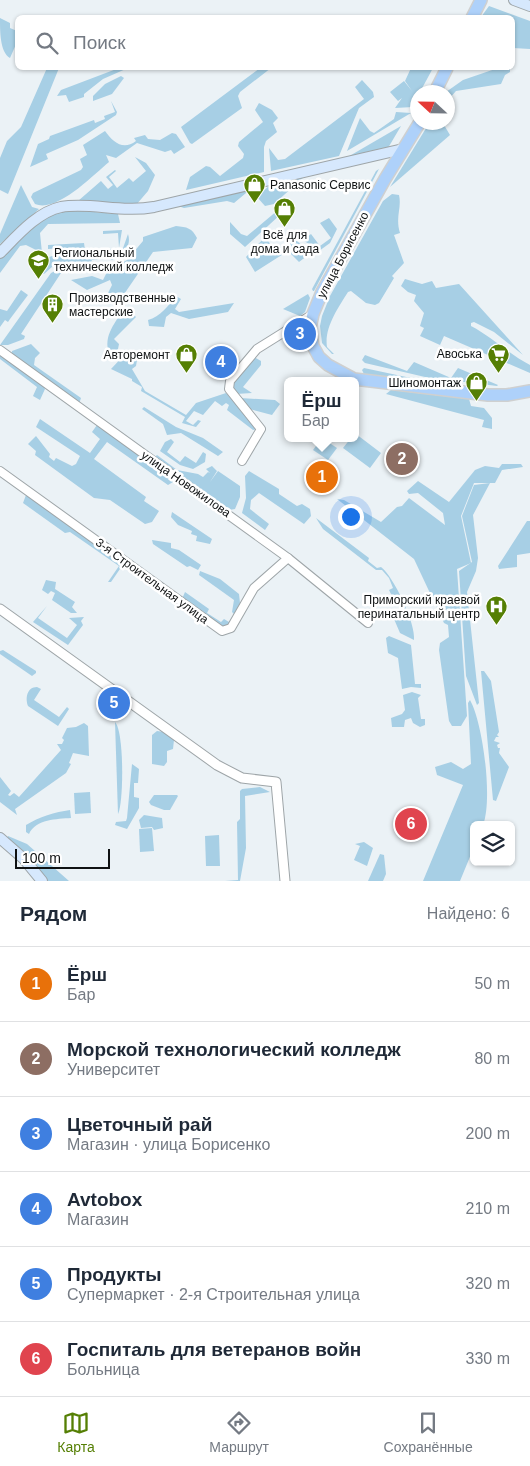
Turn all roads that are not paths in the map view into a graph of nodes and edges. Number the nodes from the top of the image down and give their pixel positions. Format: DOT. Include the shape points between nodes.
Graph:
graph roads {
  1 [pos="480,0"];
  2 [pos="514,0"];
  3 [pos="530,6"];
  4 [pos="473,15"];
  5 [pos="446,70"];
  6 [pos="438,85"];
  7 [pos="415,130"];
  8 [pos="403,149"];
  9 [pos="0,254"];
  10 [pos="313,314"];
  11 [pos="0,350"];
  12 [pos="347,377"];
  13 [pos="359,379"];
  14 [pos="530,391"];
  15 [pos="242,461"];
  16 [pos="0,471"];
  17 [pos="288,558"];
  18 [pos="0,609"];
  19 [pos="368,623"];
  20 [pos="0,838"];
  21 [pos="42,881"];
  22 [pos="285,881"];
  1 -- 4 [label="main road"];
  2 -- 3 [label="main road"];
  5 -- 6 [label="main road"];
  7 -- 8 [label="main road, улица Борисенко"];
  8 -- 9 [label="main road" via="136,210 60,208 37,219"];
  8 -- 10 [label="main road, улица Борисенко" via="331,275"];
  10 -- 12 [label="main road, улица Борисенко" via="311,336 316,352 328,365"];
  10 -- 15 [label="street" via="259,347 230,381 229,389 261,430"];
  11 -- 17 [label="street, улица Новожилова"];
  13 -- 14 [label="main road, улица Борисенко" via="488,395"];
  16 -- 17 [label="street, 3-я Строительная улица" via="222,631 230,628 254,588"];
  17 -- 19 [label="street, улица Новожилова"];
  18 -- 22 [label="street" via="222,768 242,778 276,782"];
  20 -- 21 [label="main road"];
}
